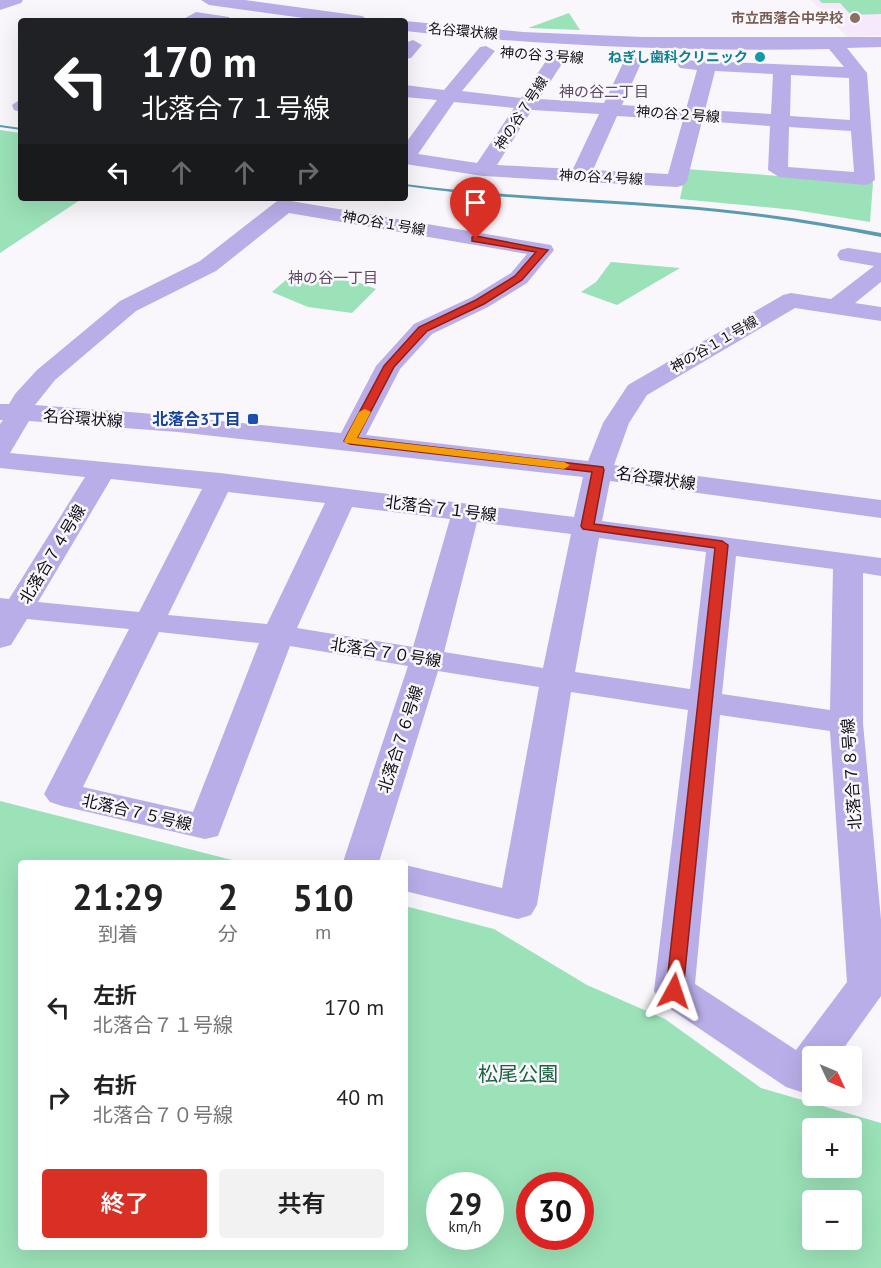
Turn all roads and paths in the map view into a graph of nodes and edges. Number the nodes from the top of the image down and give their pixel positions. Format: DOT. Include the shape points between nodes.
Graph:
graph roads {
  1 [pos="15,0"];
  2 [pos="209,0"];
  3 [pos="0,5"];
  4 [pos="282,17"];
  5 [pos="301,18"];
  6 [pos="408,26"];
  7 [pos="881,42"];
  8 [pos="834,44"];
  9 [pos="408,48"];
  10 [pos="486,51"];
  11 [pos="558,56"];
  12 [pos="633,61"];
  13 [pos="707,65"];
  14 [pos="782,69"];
  15 [pos="858,73"];
  16 [pos="408,92"];
  17 [pos="449,96"];
  18 [pos="528,104"];
  19 [pos="611,110"];
  20 [pos="695,115"];
  21 [pos="779,121"];
  22 [pos="860,126"];
  23 [pos="408,154"];
  24 [pos="408,158"];
  25 [pos="483,170"];
  26 [pos="580,176"];
  27 [pos="848,255"];
  28 [pos="881,260"];
  29 [pos="881,272"];
  30 [pos="837,306"];
  31 [pos="881,314"];
  32 [pos="10,413"];
  33 [pos="350,441"];
  34 [pos="0,447"];
  35 [pos="0,460"];
  36 [pos="103,470"];
  37 [pos="598,470"];
  38 [pos="220,481"];
  39 [pos="343,496"];
  40 [pos="881,509"];
  41 [pos="466,511"];
  42 [pos="587,526"];
  43 [pos="722,545"];
  44 [pos="865,565"];
  45 [pos="9,608"];
  46 [pos="150,621"];
  47 [pos="278,635"];
  48 [pos="0,638"];
  49 [pos="426,659"];
  50 [pos="557,680"];
  51 [pos="703,700"];
  52 [pos="846,723"];
  53 [pos="362,860"];
  54 [pos="408,879"];
  55 [pos="874,975"];
  56 [pos="822,1046"];
  57 [pos="802,1074"];
  1 -- 3 [label="street"];
  2 -- 4 [label="street"];
  4 -- 5 [label="street"];
  6 -- 8 [label="street, 名谷環状線" via="637,41"];
  7 -- 8 [label="street, 名谷環状線"];
  8 -- 15 [label="street"];
  9 -- 10 [label="street, 神の谷３号線"];
  10 -- 11 [label="street, 神の谷３号線"];
  10 -- 17 [label="street"];
  11 -- 12 [label="street, 神の谷３号線"];
  11 -- 18 [label="street, 神の谷７号線"];
  12 -- 13 [label="street, 神の谷３号線"];
  12 -- 19 [label="street"];
  13 -- 14 [label="street, 神の谷３号線"];
  13 -- 20 [label="street, 神の谷４号線"];
  14 -- 15 [label="street, 神の谷３号線"];
  14 -- 21 [label="street"];
  15 -- 22 [label="street"];
  16 -- 17 [label="street, 神の谷２号線"];
  17 -- 18 [label="street, 神の谷２号線"];
  17 -- 23 [label="street"];
  18 -- 19 [label="street, 神の谷２号線"];
  18 -- 25 [label="street, 神の谷７号線"];
  19 -- 20 [label="street, 神の谷２号線"];
  19 -- 26 [label="street"];
  20 -- 21 [label="street, 神の谷２号線"];
  20 -- 26 [label="street, 神の谷４号線" via="677,181"];
  21 -- 22 [label="street, 神の谷２号線"];
  21 -- 22 [label="street" via="778,170 865,179"];
  24 -- 25 [label="street, 神の谷４号線"];
  25 -- 26 [label="street, 神の谷４号線"];
  27 -- 28 [label="street"];
  29 -- 30 [label="street"];
  30 -- 31 [label="street, 神の谷１１号線"];
  30 -- 37 [label="street, 神の谷１１号線" via="791,300 657,376 637,390 616,423"];
  32 -- 33 [label="street, 名谷環状線"];
  32 -- 33 [label="street, 神の谷１号線" via="46,375 128,306 208,266 285,207 543,250 519,278 423,329 389,366"];
  32 -- 34 [label="street"];
  33 -- 37 [label="street, 名谷環状線"];
  35 -- 36 [label="street, 北落合７１号線"];
  36 -- 38 [label="street, 北落合７１号線"];
  36 -- 45 [label="street, 北落合７４号線"];
  37 -- 40 [label="street, 名谷環状線"];
  37 -- 42 [label="street"];
  38 -- 39 [label="street, 北落合７１号線"];
  38 -- 46 [label="street, 北落合７５号線"];
  39 -- 41 [label="street, 北落合７１号線"];
  39 -- 47 [label="street, 北落合７５号線"];
  41 -- 42 [label="street, 北落合７１号線"];
  41 -- 49 [label="street, 北落合７６号線"];
  42 -- 43 [label="street, 北落合７１号線"];
  42 -- 50 [label="street"];
  43 -- 44 [label="street, 北落合７１号線"];
  43 -- 51 [label="street"];
  44 -- 52 [label="street, 北落合７８号線"];
  45 -- 46 [label="street, 北落合７０号線"];
  45 -- 48 [label="street, 北落合７４号線"];
  46 -- 47 [label="street, 北落合７０号線"];
  46 -- 47 [label="street, 北落合７５号線" via="62,794 205,827"];
  47 -- 49 [label="street, 北落合７０号線"];
  49 -- 50 [label="street, 北落合７０号線"];
  49 -- 53 [label="street, 北落合７６号線"];
  50 -- 51 [label="street, 北落合７０号線"];
  50 -- 54 [label="street" via="518,905"];
  51 -- 52 [label="street, 北落合７０号線"];
  51 -- 57 [label="street" via="674,991"];
  52 -- 55 [label="street, 北落合７８号線"];
  55 -- 56 [label="street"];
}
